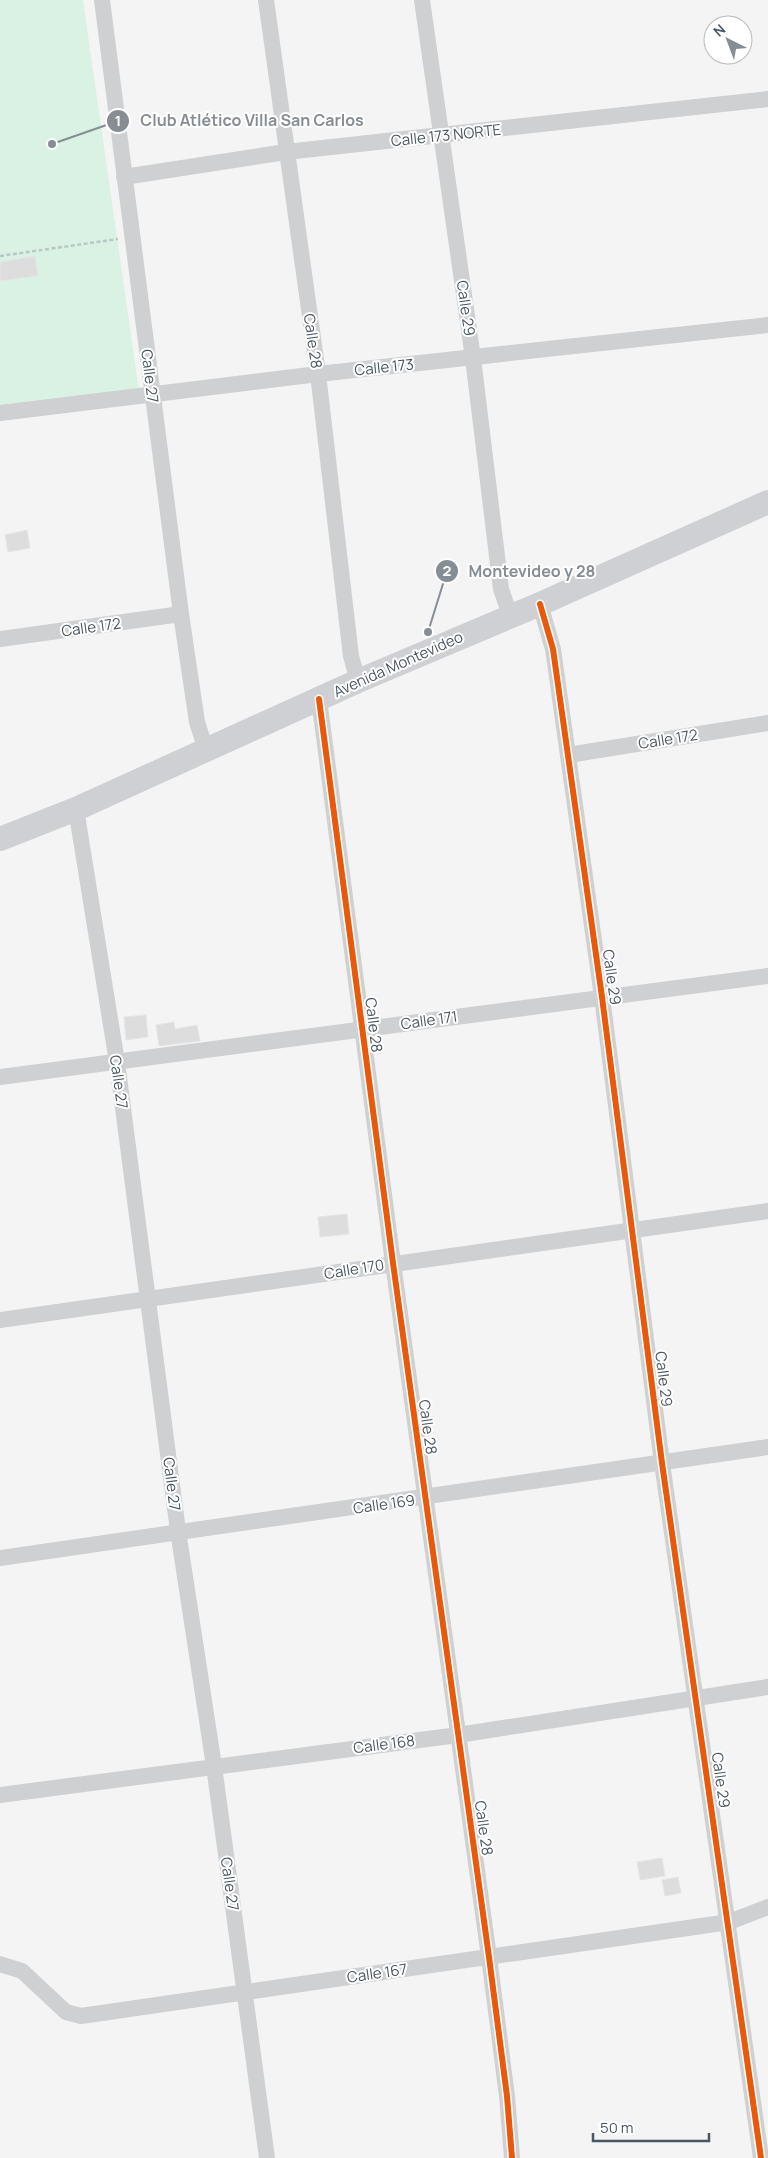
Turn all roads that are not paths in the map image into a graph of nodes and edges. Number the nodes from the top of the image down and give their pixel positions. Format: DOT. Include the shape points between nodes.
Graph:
graph roads {
  1 [pos="102,0"];
  2 [pos="266,0"];
  3 [pos="422,0"];
  4 [pos="768,100"];
  5 [pos="442,136"];
  6 [pos="286,152"];
  7 [pos="124,177"];
  8 [pos="768,325"];
  9 [pos="473,358"];
  10 [pos="318,374"];
  11 [pos="152,394"];
  12 [pos="0,413"];
  13 [pos="768,502"];
  14 [pos="540,604"];
  15 [pos="182,614"];
  16 [pos="510,615"];
  17 [pos="0,639"];
  18 [pos="358,681"];
  19 [pos="319,699"];
  20 [pos="768,723"];
  21 [pos="206,750"];
  22 [pos="568,755"];
  23 [pos="76,810"];
  24 [pos="0,839"];
  25 [pos="768,976"];
  26 [pos="602,997"];
  27 [pos="362,1029"];
  28 [pos="116,1062"];
  29 [pos="0,1077"];
  30 [pos="768,1211"];
  31 [pos="632,1230"];
  32 [pos="393,1263"];
  33 [pos="148,1300"];
  34 [pos="0,1320"];
  35 [pos="768,1447"];
  36 [pos="662,1463"];
  37 [pos="425,1498"];
  38 [pos="178,1532"];
  39 [pos="0,1558"];
  40 [pos="768,1687"];
  41 [pos="696,1697"];
  42 [pos="458,1735"];
  43 [pos="214,1766"];
  44 [pos="0,1795"];
  45 [pos="768,1907"];
  46 [pos="729,1922"];
  47 [pos="489,1957"];
  48 [pos="0,1964"];
  49 [pos="245,1992"];
  50 [pos="267,2158"];
  51 [pos="512,2158"];
  52 [pos="761,2158"];
  1 -- 7 [label="street, Calle 27"];
  2 -- 6 [label="street, Calle 28"];
  3 -- 5 [label="street, Calle 29"];
  4 -- 5 [label="street, Calle 173 NORTE"];
  5 -- 6 [label="street, Calle 173 NORTE"];
  5 -- 9 [label="street, Calle 29"];
  6 -- 7 [label="street, Calle 173 NORTE"];
  6 -- 10 [label="street, Calle 28"];
  7 -- 11 [label="street, Calle 27"];
  8 -- 9 [label="street, Calle 173"];
  9 -- 10 [label="street, Calle 173"];
  9 -- 16 [label="street, Calle 29" via="501,590"];
  10 -- 11 [label="street, Calle 173"];
  10 -- 18 [label="street, Calle 28" via="351,656"];
  11 -- 12 [label="street, Calle 173"];
  11 -- 15 [label="street, Calle 27"];
  13 -- 14 [label="main road, Avenida Montevideo"];
  14 -- 16 [label="main road, Avenida Montevideo"];
  14 -- 22 [label="street, Calle 29" via="552,638"];
  15 -- 17 [label="street, Calle 172"];
  15 -- 21 [label="street, Calle 27" via="197,722"];
  16 -- 18 [label="main road, Avenida Montevideo"];
  18 -- 19 [label="main road, Avenida Montevideo"];
  19 -- 21 [label="main road, Avenida Montevideo"];
  19 -- 27 [label="street, Calle 28"];
  20 -- 22 [label="street, Calle 172"];
  21 -- 23 [label="main road, Avenida Montevideo"];
  22 -- 26 [label="street, Calle 29"];
  23 -- 24 [label="main road, Avenida Montevideo"];
  23 -- 28 [label="street, Calle 27"];
  25 -- 26 [label="street, Calle 171"];
  26 -- 27 [label="street, Calle 171"];
  26 -- 31 [label="street, Calle 29"];
  27 -- 28 [label="street, Calle 171"];
  27 -- 32 [label="street, Calle 28"];
  28 -- 29 [label="street, Calle 171"];
  28 -- 33 [label="street, Calle 27"];
  30 -- 31 [label="street, Calle 170"];
  31 -- 32 [label="street, Calle 170"];
  31 -- 36 [label="street, Calle 29"];
  32 -- 33 [label="street, Calle 170"];
  32 -- 37 [label="street, Calle 28"];
  33 -- 34 [label="street, Calle 170"];
  33 -- 38 [label="street, Calle 27"];
  35 -- 36 [label="street, Calle 169"];
  36 -- 37 [label="street, Calle 169"];
  36 -- 41 [label="street, Calle 29"];
  37 -- 38 [label="street, Calle 169"];
  37 -- 42 [label="street, Calle 28"];
  38 -- 39 [label="street, Calle 169"];
  38 -- 43 [label="street, Calle 27"];
  40 -- 41 [label="street, Calle 168"];
  41 -- 42 [label="street, Calle 168"];
  41 -- 46 [label="street, Calle 29"];
  42 -- 43 [label="street, Calle 168"];
  42 -- 47 [label="street, Calle 28"];
  43 -- 44 [label="street, Calle 168"];
  43 -- 49 [label="street, Calle 27"];
  45 -- 46 [label="street, Calle 167"];
  46 -- 47 [label="street, Calle 167"];
  46 -- 52 [label="street, Calle 29"];
  47 -- 49 [label="street, Calle 167"];
  47 -- 51 [label="street, Calle 28"];
  48 -- 49 [label="street, Calle 167" via="22,1971 66,2012 81,2016"];
  49 -- 50 [label="street, Calle 27"];
}
